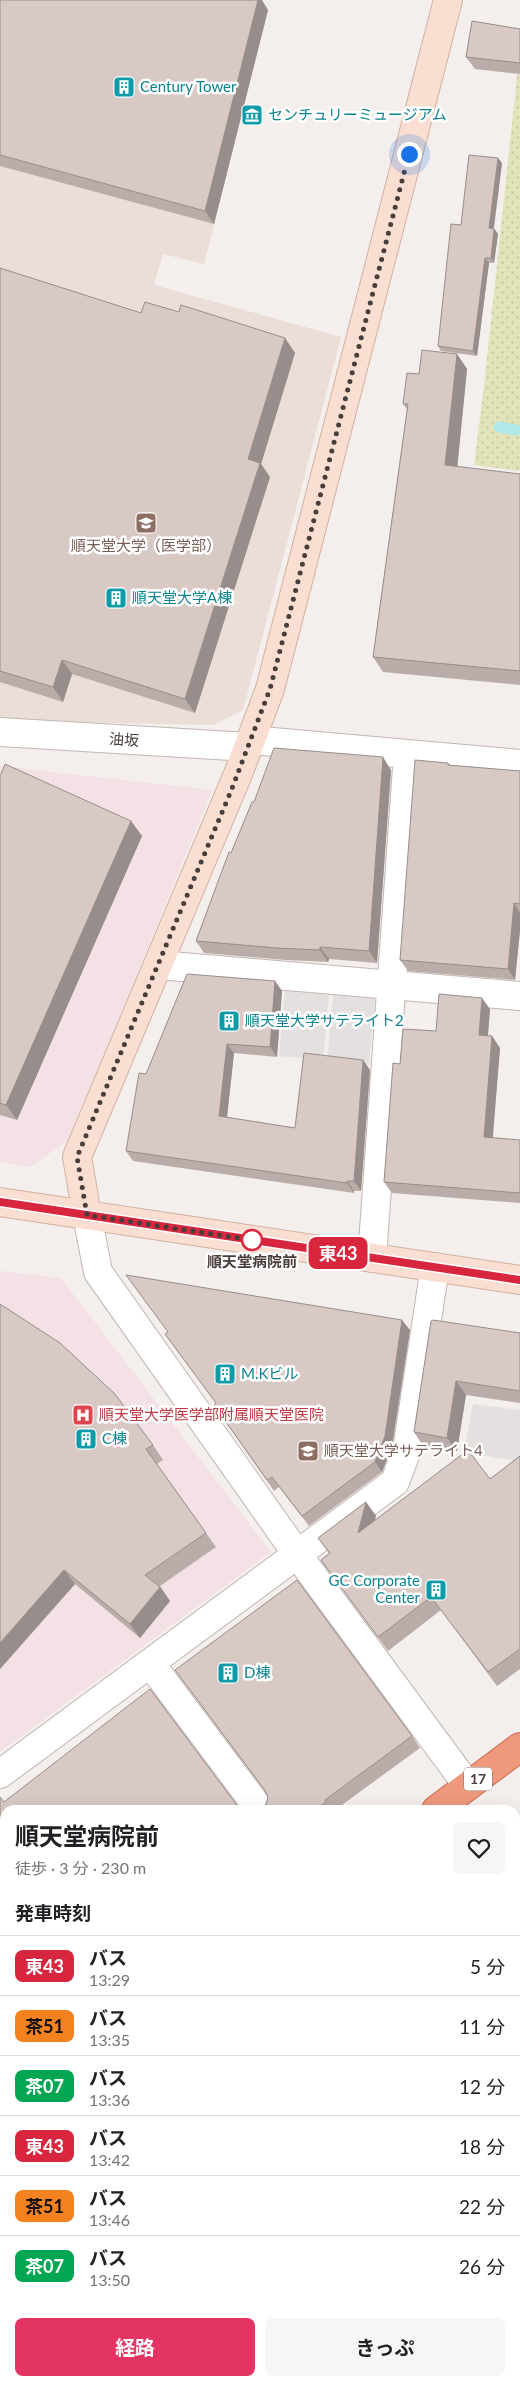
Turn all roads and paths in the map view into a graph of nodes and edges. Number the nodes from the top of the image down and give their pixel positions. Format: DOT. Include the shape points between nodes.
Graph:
graph roads {
  1 [pos="448,0"];
  2 [pos="0,732"];
  3 [pos="250,744"];
  4 [pos="408,754"];
  5 [pos="520,764"];
  6 [pos="159,965"];
  7 [pos="391,984"];
  8 [pos="520,996"];
  9 [pos="0,1202"];
  10 [pos="87,1215"];
  11 [pos="372,1258"];
  12 [pos="436,1267"];
  13 [pos="520,1280"];
  14 [pos="297,1554"];
  15 [pos="150,1663"];
  16 [pos="520,1747"];
  17 [pos="0,1774"];
  18 [pos="468,1786"];
  19 [pos="256,1805"];
  20 [pos="443,1805"];
  1 -- 3 [label="street" via="270,689"];
  2 -- 3 [label="street, 油坂"];
  3 -- 4 [label="street, 油坂"];
  3 -- 6 [label="street"];
  4 -- 5 [label="street, 油坂"];
  4 -- 7 [label="street"];
  6 -- 7 [label="street"];
  6 -- 10 [label="street" via="77,1157"];
  7 -- 8 [label="street"];
  7 -- 11 [label="street"];
  9 -- 10 [label="street"];
  10 -- 11 [label="street"];
  10 -- 14 [label="street" via="98,1272"];
  11 -- 12 [label="street"];
  12 -- 13 [label="street"];
  12 -- 14 [label="street" via="407,1450 395,1482"];
  14 -- 15 [label="street"];
  14 -- 18 [label="street"];
  15 -- 17 [label="street"];
  15 -- 19 [label="street"];
  16 -- 18 [label="highway, 17"];
  18 -- 20 [label="highway, 17"];
}
